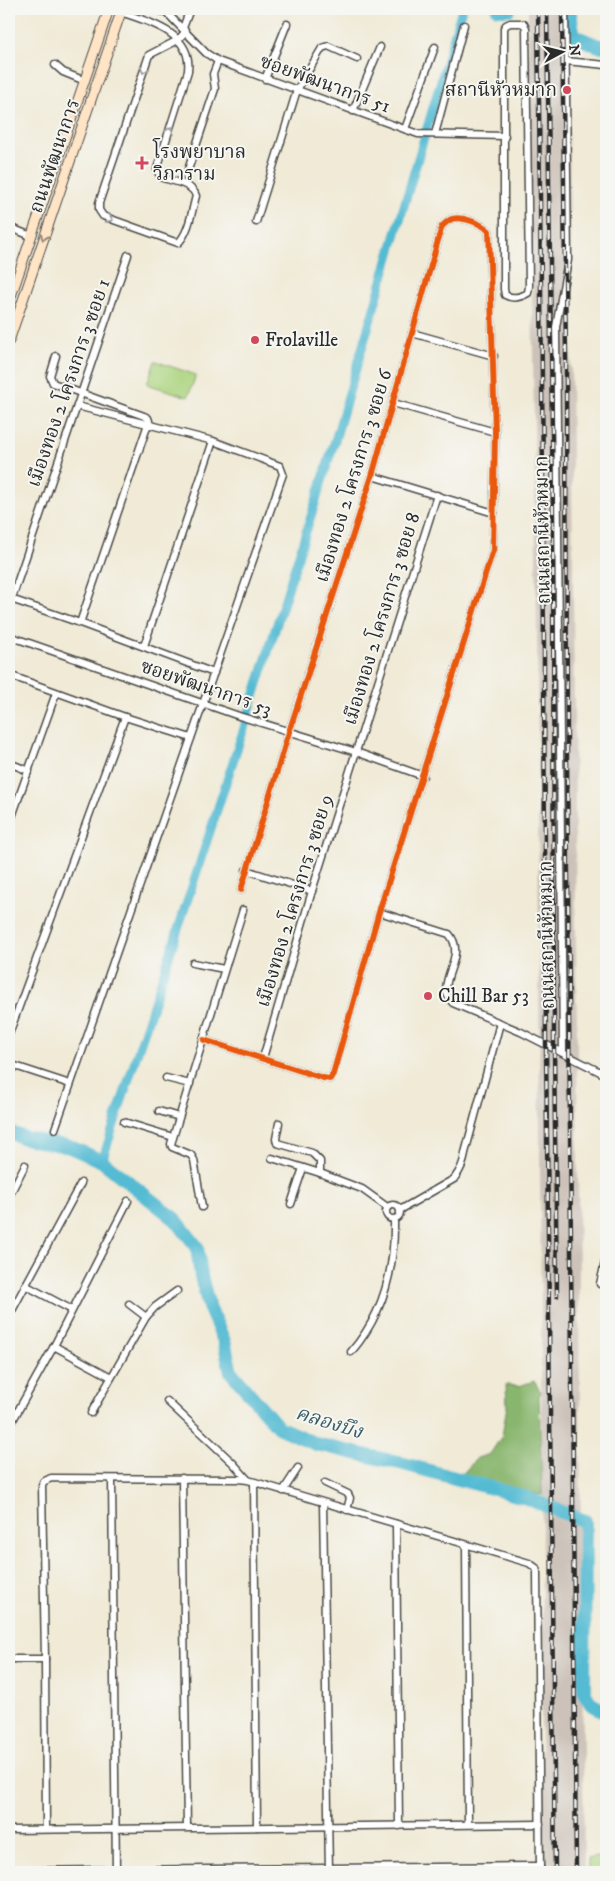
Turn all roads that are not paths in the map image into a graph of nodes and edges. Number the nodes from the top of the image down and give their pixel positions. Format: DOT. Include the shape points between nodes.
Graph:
graph roads {
  1 [pos="109,9"];
  2 [pos="155,9"];
  3 [pos="190,9"];
  4 [pos="565,9"];
  5 [pos="121,11"];
  6 [pos="287,24"];
  7 [pos="464,25"];
  8 [pos="184,29"];
  9 [pos="178,40"];
  10 [pos="380,47"];
  11 [pos="435,47"];
  12 [pos="357,59"];
  13 [pos="218,61"];
  14 [pos="566,61"];
  15 [pos="55,65"];
  16 [pos="606,65"];
  17 [pos="265,78"];
  18 [pos="84,81"];
  19 [pos="297,90"];
  20 [pos="353,111"];
  21 [pos="406,129"];
  22 [pos="433,134"];
  23 [pos="505,136"];
  24 [pos="186,176"];
  25 [pos="256,222"];
  26 [pos="9,227"];
  27 [pos="32,236"];
  28 [pos="128,255"];
  29 [pos="9,302"];
  30 [pos="412,333"];
  31 [pos="9,342"];
  32 [pos="56,356"];
  33 [pos="494,356"];
  34 [pos="81,394"];
  35 [pos="393,403"];
  36 [pos="77,406"];
  37 [pos="147,425"];
  38 [pos="495,432"];
  39 [pos="213,441"];
  40 [pos="372,476"];
  41 [pos="437,495"];
  42 [pos="494,513"];
  43 [pos="10,603"];
  44 [pos="80,623"];
  45 [pos="9,636"];
  46 [pos="144,646"];
  47 [pos="214,674"];
  48 [pos="9,675"];
  49 [pos="56,693"];
  50 [pos="204,704"];
  51 [pos="125,717"];
  52 [pos="289,732"];
  53 [pos="191,738"];
  54 [pos="356,752"];
  55 [pos="9,763"];
  56 [pos="29,771"];
  57 [pos="423,776"];
  58 [pos="9,825"];
  59 [pos="246,870"];
  60 [pos="241,890"];
  61 [pos="312,891"];
  62 [pos="243,910"];
  63 [pos="380,912"];
  64 [pos="194,963"];
  65 [pos="224,969"];
  66 [pos="500,1023"];
  67 [pos="9,1034"];
  68 [pos="204,1040"];
  69 [pos="563,1053"];
  70 [pos="263,1058"];
  71 [pos="9,1064"];
  72 [pos="606,1074"];
  73 [pos="166,1078"];
  74 [pos="70,1084"];
  75 [pos="190,1084"];
  76 [pos="159,1111"];
  77 [pos="179,1118"];
  78 [pos="124,1122"];
  79 [pos="279,1123"];
  80 [pos="55,1129"];
  81 [pos="173,1137"];
  82 [pos="272,1158"];
  83 [pos="25,1166"];
  84 [pos="303,1168"];
  85 [pos="320,1173"];
  86 [pos="82,1183"];
  87 [pos="9,1196"];
  88 [pos="128,1202"];
  89 [pos="291,1204"];
  90 [pos="202,1207"];
  91 [pos="387,1207"];
  92 [pos="400,1210"];
  93 [pos="394,1220"];
  94 [pos="606,1258"];
  95 [pos="600,1284"];
  96 [pos="25,1285"];
  97 [pos="177,1291"];
  98 [pos="129,1304"];
  99 [pos="72,1310"];
  100 [pos="9,1316"];
  101 [pos="146,1317"];
  102 [pos="54,1346"];
  103 [pos="351,1352"];
  104 [pos="110,1377"];
  105 [pos="167,1402"];
  106 [pos="91,1413"];
  107 [pos="9,1427"];
  108 [pos="298,1468"];
  109 [pos="182,1478"];
  110 [pos="112,1479"];
  111 [pos="251,1481"];
  112 [pos="325,1483"];
  113 [pos="283,1491"];
  114 [pos="323,1503"];
  115 [pos="347,1510"];
  116 [pos="396,1524"];
  117 [pos="466,1545"];
  118 [pos="9,1659"];
  119 [pos="45,1659"];
  120 [pos="468,1824"];
  121 [pos="540,1824"];
  122 [pos="327,1826"];
  123 [pos="399,1826"];
  124 [pos="257,1827"];
  125 [pos="188,1828"];
  126 [pos="46,1829"];
  127 [pos="115,1829"];
  128 [pos="9,1830"];
  129 [pos="540,1869"];
  130 [pos="329,1870"];
  131 [pos="9,1871"];
  132 [pos="116,1871"];
  1 -- 18 [label="main road, ถนนพัฒนาการ"];
  2 -- 8 [label="street, ซอยพัฒนาการ 51" via="167,13"];
  3 -- 8 [label="street"];
  4 -- 14 [label="street, ถนนสถานีหัวหมาก"];
  5 -- 9 [label="street" via="161,26"];
  5 -- 31 [label="main road, ถนนพัฒนาการ, one-way"];
  6 -- 17 [label="street"];
  7 -- 22 [label="street"];
  8 -- 9 [label="street"];
  8 -- 13 [label="street, ซอยพัฒนาการ 51"];
  9 -- 9 [label="street, one-way" via="149,55 99,210 102,216 111,220 178,243 186,230 195,191 162,178 157,169 188,71 189,62"];
  10 -- 20 [label="street"];
  11 -- 21 [label="street"];
  12 -- 19 [label="street" via="325,46"];
  13 -- 17 [label="street, ซอยพัฒนาการ 51"];
  13 -- 24 [label="street" via="213,74 215,89"];
  14 -- 16 [label="street"];
  14 -- 69 [label="street, ถนนสถานีหัวหมาก" via="568,260 556,322"];
  15 -- 18 [label="street" via="62,72"];
  17 -- 19 [label="street, ซอยพัฒนาการ 51"];
  18 -- 27 [label="main road, ถนนพัฒนาการ"];
  19 -- 20 [label="street, ซอยพัฒนาการ 51"];
  19 -- 25 [label="street"];
  20 -- 21 [label="street, ซอยพัฒนาการ 51"];
  21 -- 22 [label="street, ซอยพัฒนาการ 51" via="418,134"];
  22 -- 23 [label="street, ซอยพัฒนาการ 51"];
  23 -- 23 [label="street" via="504,28 510,23 520,23 526,28 528,293 509,297 504,289"];
  26 -- 27 [label="street"];
  27 -- 29 [label="main road, ถนนพัฒนาการ"];
  28 -- 34 [label="street, เมืองทอง 2 โครงการ 3 ซอย 1"];
  30 -- 33 [label="street"];
  30 -- 33 [label="street, เมืองทอง 2 โครงการ 3 ซอย 6" via="442,226 450,219 485,226 490,231"];
  30 -- 35 [label="street, เมืองทอง 2 โครงการ 3 ซอย 6"];
  32 -- 34 [label="street" via="51,379"];
  33 -- 38 [label="street"];
  34 -- 36 [label="street, เมืองทอง 2 โครงการ 3 ซอย 1"];
  34 -- 37 [label="street" via="148,418"];
  35 -- 38 [label="street"];
  35 -- 40 [label="street, เมืองทอง 2 โครงการ 3 ซอย 6"];
  36 -- 37 [label="street"];
  36 -- 43 [label="street, เมืองทอง 2 โครงการ 3 ซอย 1"];
  37 -- 39 [label="street"];
  37 -- 44 [label="street"];
  38 -- 42 [label="street"];
  39 -- 46 [label="street"];
  39 -- 47 [label="street" via="280,466 283,474"];
  40 -- 41 [label="street"];
  40 -- 52 [label="street, เมืองทอง 2 โครงการ 3 ซอย 6"];
  41 -- 42 [label="street"];
  41 -- 54 [label="street, เมืองทอง 2 โครงการ 3 ซอย 8"];
  42 -- 57 [label="street" via="493,550"];
  43 -- 44 [label="street"];
  44 -- 46 [label="street"];
  45 -- 50 [label="street, ซอยพัฒนาการ 53"];
  46 -- 47 [label="street"];
  47 -- 50 [label="street"];
  48 -- 49 [label="street"];
  49 -- 51 [label="street"];
  49 -- 56 [label="street"];
  50 -- 52 [label="street, ซอยพัฒนาการ 53"];
  50 -- 53 [label="street"];
  51 -- 53 [label="street"];
  51 -- 67 [label="street"];
  52 -- 54 [label="street, ซอยพัฒนาการ 53"];
  52 -- 59 [label="street, เมืองทอง 2 โครงการ 3 ซอย 6"];
  53 -- 74 [label="street"];
  54 -- 57 [label="street, ซอยพัฒนาการ 53"];
  54 -- 61 [label="street, เมืองทอง 2 โครงการ 3 ซอย 9"];
  55 -- 56 [label="street"];
  56 -- 58 [label="street"];
  57 -- 63 [label="street"];
  59 -- 60 [label="street, เมืองทอง 2 โครงการ 3 ซอย 6"];
  59 -- 61 [label="street"];
  61 -- 70 [label="street, เมืองทอง 2 โครงการ 3 ซอย 9"];
  62 -- 65 [label="street"];
  63 -- 66 [label="street" via="450,934 456,941 456,952 446,990 447,998"];
  63 -- 70 [label="street" via="330,1079"];
  64 -- 65 [label="street"];
  65 -- 68 [label="street"];
  66 -- 69 [label="street"];
  66 -- 92 [label="street" via="460,1172 454,1179"];
  68 -- 70 [label="street"];
  68 -- 75 [label="street"];
  69 -- 72 [label="street"];
  71 -- 74 [label="street"];
  73 -- 75 [label="street"];
  74 -- 80 [label="street"];
  75 -- 77 [label="street"];
  76 -- 77 [label="street"];
  77 -- 81 [label="street"];
  78 -- 81 [label="street"];
  79 -- 85 [label="street" via="277,1142 312,1153 320,1161"];
  81 -- 90 [label="street" via="172,1147 189,1153 194,1160"];
  82 -- 84 [label="street"];
  83 -- 87 [label="street"];
  84 -- 85 [label="street"];
  84 -- 89 [label="street"];
  85 -- 91 [label="street" via="362,1189"];
  86 -- 96 [label="street"];
  88 -- 99 [label="street"];
  91 -- 92 [label="street" via="396,1205"];
  91 -- 93 [label="street" via="388,1218"];
  92 -- 93 [label="street"];
  93 -- 103 [label="street" via="393,1256 378,1311"];
  94 -- 95 [label="street"];
  96 -- 99 [label="street"];
  96 -- 100 [label="street"];
  97 -- 101 [label="street"];
  98 -- 101 [label="street"];
  99 -- 102 [label="street"];
  101 -- 104 [label="street"];
  102 -- 104 [label="street"];
  102 -- 107 [label="street"];
  104 -- 106 [label="street"];
  105 -- 111 [label="street"];
  108 -- 113 [label="street"];
  109 -- 110 [label="street"];
  109 -- 111 [label="street"];
  109 -- 125 [label="street"];
  110 -- 119 [label="street" via="51,1478 43,1482"];
  110 -- 127 [label="street"];
  111 -- 113 [label="street"];
  111 -- 124 [label="street"];
  112 -- 115 [label="street" via="348,1494"];
  113 -- 114 [label="street"];
  114 -- 115 [label="street"];
  114 -- 122 [label="street"];
  115 -- 116 [label="street"];
  116 -- 117 [label="street"];
  116 -- 123 [label="street"];
  117 -- 120 [label="street"];
  117 -- 121 [label="street" via="529,1562 536,1568"];
  118 -- 119 [label="street"];
  119 -- 126 [label="street"];
  120 -- 121 [label="street"];
  120 -- 123 [label="street"];
  121 -- 129 [label="street"];
  122 -- 123 [label="street"];
  122 -- 124 [label="street"];
  122 -- 130 [label="street"];
  124 -- 125 [label="street"];
  125 -- 127 [label="street"];
  126 -- 127 [label="street"];
  126 -- 128 [label="street"];
  127 -- 132 [label="street"];
  129 -- 130 [label="street"];
  130 -- 132 [label="street"];
  131 -- 132 [label="street"];
}
